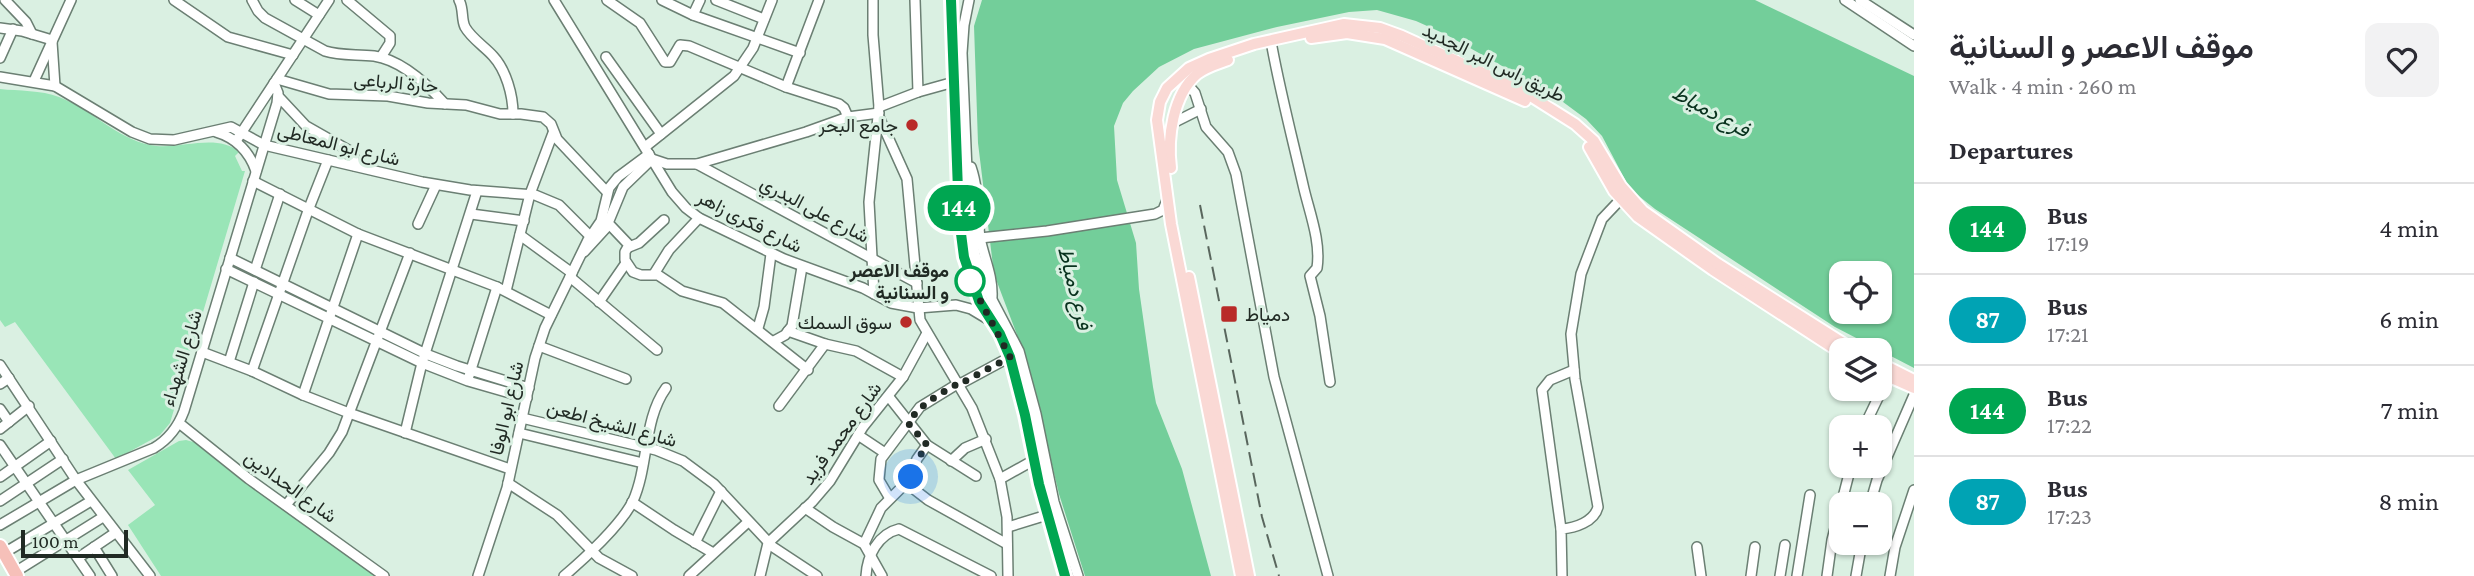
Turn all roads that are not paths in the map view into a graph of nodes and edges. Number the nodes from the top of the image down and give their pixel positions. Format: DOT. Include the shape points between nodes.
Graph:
graph roads {
  1 [pos="5,0"];
  2 [pos="71,0"];
  3 [pos="174,0"];
  4 [pos="252,0"];
  5 [pos="295,0"];
  6 [pos="329,0"];
  7 [pos="347,0"];
  8 [pos="460,0"];
  9 [pos="554,0"];
  10 [pos="607,0"];
  11 [pos="662,0"];
  12 [pos="700,0"];
  13 [pos="716,0"];
  14 [pos="772,0"];
  15 [pos="819,0"];
  16 [pos="873,0"];
  17 [pos="915,0"];
  18 [pos="951,0"];
  19 [pos="957,0"];
  20 [pos="969,0"];
  21 [pos="1845,0"];
  22 [pos="1860,0"];
  23 [pos="951,13"];
  24 [pos="319,15"];
  25 [pos="693,15"];
  26 [pos="764,19"];
  27 [pos="0,28"];
  28 [pos="13,29"];
  29 [pos="32,34"];
  30 [pos="1914,35"];
  31 [pos="757,37"];
  32 [pos="303,39"];
  33 [pos="52,40"];
  34 [pos="1914,46"];
  35 [pos="1272,47"];
  36 [pos="800,52"];
  37 [pos="293,55"];
  38 [pos="381,57"];
  39 [pos="606,57"];
  40 [pos="0,58"];
  41 [pos="741,68"];
  42 [pos="1478,75"];
  43 [pos="0,77"];
  44 [pos="1178,77"];
  45 [pos="34,81"];
  46 [pos="276,81"];
  47 [pos="954,82"];
  48 [pos="1188,85"];
  49 [pos="55,86"];
  50 [pos="786,87"];
  51 [pos="918,92"];
  52 [pos="278,96"];
  53 [pos="446,104"];
  54 [pos="1158,108"];
  55 [pos="1201,109"];
  56 [pos="879,113"];
  57 [pos="513,114"];
  58 [pos="848,117"];
  59 [pos="1174,118"];
  60 [pos="216,132"];
  61 [pos="242,132"];
  62 [pos="553,133"];
  63 [pos="661,134"];
  64 [pos="236,141"];
  65 [pos="264,145"];
  66 [pos="649,153"];
  67 [pos="967,159"];
  68 [pos="328,160"];
  69 [pos="697,164"];
  70 [pos="355,166"];
  71 [pos="255,177"];
  72 [pos="436,185"];
  73 [pos="477,191"];
  74 [pos="607,192"];
  75 [pos="280,194"];
  76 [pos="530,194"];
  77 [pos="1167,200"];
  78 [pos="1620,200"];
  79 [pos="309,208"];
  80 [pos="471,214"];
  81 [pos="699,218"];
  82 [pos="664,220"];
  83 [pos="1130,220"];
  84 [pos="524,221"];
  85 [pos="1171,223"];
  86 [pos="418,224"];
  87 [pos="609,224"];
  88 [pos="358,234"];
  89 [pos="520,235"];
  90 [pos="590,236"];
  91 [pos="981,241"];
  92 [pos="629,247"];
  93 [pos="410,253"];
  94 [pos="583,253"];
  95 [pos="771,254"];
  96 [pos="230,258"];
  97 [pos="872,259"];
  98 [pos="626,263"];
  99 [pos="802,267"];
  100 [pos="1716,267"];
  101 [pos="226,269"];
  102 [pos="454,269"];
  103 [pos="255,270"];
  104 [pos="654,274"];
  105 [pos="571,275"];
  106 [pos="254,282"];
  107 [pos="917,283"];
  108 [pos="497,287"];
  109 [pos="280,289"];
  110 [pos="506,291"];
  111 [pos="874,294"];
  112 [pos="992,299"];
  113 [pos="599,302"];
  114 [pos="918,308"];
  115 [pos="333,309"];
  116 [pos="551,315"];
  117 [pos="329,320"];
  118 [pos="991,321"];
  119 [pos="758,328"];
  120 [pos="379,331"];
  121 [pos="788,331"];
  122 [pos="927,333"];
  123 [pos="1834,338"];
  124 [pos="775,341"];
  125 [pos="375,342"];
  126 [pos="825,344"];
  127 [pos="539,346"];
  128 [pos="1829,346"];
  129 [pos="657,350"];
  130 [pos="202,352"];
  131 [pos="1010,357"];
  132 [pos="424,358"];
  133 [pos="229,362"];
  134 [pos="0,365"];
  135 [pos="1892,369"];
  136 [pos="808,370"];
  137 [pos="1574,370"];
  138 [pos="252,371"];
  139 [pos="471,371"];
  140 [pos="903,377"];
  141 [pos="9,378"];
  142 [pos="1892,378"];
  143 [pos="626,379"];
  144 [pos="1914,380"];
  145 [pos="468,381"];
  146 [pos="1329,382"];
  147 [pos="0,384"];
  148 [pos="959,384"];
  149 [pos="666,388"];
  150 [pos="1914,388"];
  151 [pos="528,393"];
  152 [pos="303,395"];
  153 [pos="1914,395"];
  154 [pos="888,397"];
  155 [pos="29,406"];
  156 [pos="779,406"];
  157 [pos="0,410"];
  158 [pos="349,413"];
  159 [pos="522,418"];
  160 [pos="9,422"];
  161 [pos="179,423"];
  162 [pos="908,423"];
  163 [pos="0,429"];
  164 [pos="405,433"];
  165 [pos="519,433"];
  166 [pos="858,435"];
  167 [pos="986,439"];
  168 [pos="51,441"];
  169 [pos="0,445"];
  170 [pos="927,445"];
  171 [pos="647,448"];
  172 [pos="885,453"];
  173 [pos="63,460"];
  174 [pos="1034,460"];
  175 [pos="951,461"];
  176 [pos="643,463"];
  177 [pos="15,467"];
  178 [pos="510,469"];
  179 [pos="976,476"];
  180 [pos="0,477"];
  181 [pos="1848,478"];
  182 [pos="1000,479"];
  183 [pos="76,480"];
  184 [pos="27,483"];
  185 [pos="508,484"];
  186 [pos="906,484"];
  187 [pos="1914,490"];
  188 [pos="721,491"];
  189 [pos="1874,492"];
  190 [pos="1810,495"];
  191 [pos="889,497"];
  192 [pos="0,500"];
  193 [pos="91,501"];
  194 [pos="40,502"];
  195 [pos="632,502"];
  196 [pos="286,505"];
  197 [pos="805,508"];
  198 [pos="1048,515"];
  199 [pos="103,517"];
  200 [pos="748,522"];
  201 [pos="55,524"];
  202 [pos="0,525"];
  203 [pos="1008,527"];
  204 [pos="1560,528"];
  205 [pos="115,533"];
  206 [pos="66,541"];
  207 [pos="695,543"];
  208 [pos="768,543"];
  209 [pos="864,544"];
  210 [pos="1007,544"];
  211 [pos="1785,545"];
  212 [pos="94,547"];
  213 [pos="1697,547"];
  214 [pos="1755,547"];
  215 [pos="2,550"];
  216 [pos="592,552"];
  217 [pos="713,553"];
  218 [pos="1860,555"];
  219 [pos="870,556"];
  220 [pos="78,558"];
  221 [pos="16,574"];
  222 [pos="90,576"];
  223 [pos="112,576"];
  224 [pos="150,576"];
  225 [pos="384,576"];
  226 [pos="478,576"];
  227 [pos="564,576"];
  228 [pos="632,576"];
  229 [pos="689,576"];
  230 [pos="760,576"];
  231 [pos="817,576"];
  232 [pos="866,576"];
  233 [pos="883,576"];
  234 [pos="991,576"];
  235 [pos="1008,576"];
  236 [pos="1065,576"];
  237 [pos="1078,576"];
  238 [pos="1241,576"];
  239 [pos="1249,576"];
  240 [pos="1328,576"];
  241 [pos="1562,576"];
  242 [pos="1701,576"];
  243 [pos="1751,576"];
  244 [pos="1780,576"];
  245 [pos="1797,576"];
  246 [pos="1827,576"];
  247 [pos="1856,576"];
  248 [pos="1890,576"];
  1 -- 29 [label="street"];
  2 -- 33 [label="street"];
  3 -- 37 [label="street" via="228,37"];
  4 -- 32 [label="street" via="261,15"];
  5 -- 24 [label="street"];
  6 -- 24 [label="street"];
  7 -- 38 [label="street" via="390,36"];
  8 -- 57 [label="street" via="466,28 493,56 513,95"];
  9 -- 66 [label="street, شارع فكرى زاهر"];
  10 -- 41 [label="street" via="640,23 665,62 670,62 681,45"];
  11 -- 25 [label="street"];
  12 -- 25 [label="street"];
  13 -- 26 [label="street"];
  14 -- 26 [label="street"];
  15 -- 36 [label="street"];
  16 -- 56 [label="street"];
  17 -- 51 [label="street"];
  18 -- 23 [label="street"];
  19 -- 23 [label="street"];
  20 -- 67 [label="street" via="962,53"];
  21 -- 34 [label="street"];
  22 -- 30 [label="street"];
  23 -- 47 [label="street"];
  24 -- 32 [label="street"];
  25 -- 31 [label="street"];
  26 -- 31 [label="street"];
  27 -- 28 [label="street"];
  28 -- 29 [label="street"];
  28 -- 40 [label="street"];
  29 -- 33 [label="street"];
  31 -- 36 [label="street"];
  31 -- 41 [label="street"];
  32 -- 37 [label="street"];
  32 -- 38 [label="street" via="335,54"];
  33 -- 45 [label="street"];
  33 -- 49 [label="street"];
  35 -- 42 [label="main road, طريق راس البر الجديد" via="1334,33 1360,33"];
  35 -- 48 [label="main road, طريق راس البر الجديد" via="1205,69"];
  35 -- 146 [label="street" via="1317,246 1317,268 1310,276"];
  36 -- 50 [label="street"];
  37 -- 46 [label="street"];
  38 -- 53 [label="street" via="420,79"];
  39 -- 63 [label="street"];
  41 -- 50 [label="street"];
  41 -- 63 [label="street"];
  42 -- 44 [label="main road, طريق راس البر الجديد" via="1391,31 1344,24 1239,48 1202,61"];
  42 -- 78 [label="main road, طريق راس البر الجديد" via="1579,135"];
  42 -- 100 [label="main road, طريق راس البر الجديد" via="1533,97 1582,129 1637,206"];
  43 -- 45 [label="street"];
  44 -- 48 [label="main road"];
  44 -- 54 [label="main road, طريق راس البر الجديد"];
  45 -- 49 [label="street"];
  46 -- 52 [label="street"];
  46 -- 53 [label="street, حارة الرباعى" via="324,93"];
  46 -- 61 [label="street"];
  47 -- 51 [label="street"];
  47 -- 118 [label="street" via="964,257 974,290"];
  48 -- 55 [label="street"];
  48 -- 59 [label="main road"];
  49 -- 60 [label="street" via="146,137 169,140"];
  50 -- 58 [label="street" via="839,104"];
  51 -- 56 [label="street"];
  52 -- 65 [label="street, شارع الشهداء"];
  52 -- 70 [label="street" via="306,126 352,153"];
  53 -- 57 [label="street, حارة الرباعى"];
  54 -- 59 [label="main road" via="1168,106"];
  54 -- 77 [label="main road"];
  55 -- 59 [label="street"];
  55 -- 240 [label="street" via="1206,127 1228,152 1236,174 1274,377"];
  56 -- 58 [label="street"];
  56 -- 97 [label="street" via="869,202"];
  56 -- 107 [label="street" via="907,180"];
  57 -- 62 [label="street, حارة الرباعى" via="545,118"];
  58 -- 69 [label="street"];
  59 -- 239 [label="main road" via="1169,157 1178,223"];
  60 -- 61 [label="street" via="228,127"];
  60 -- 64 [label="street"];
  61 -- 64 [label="street"];
  61 -- 65 [label="street, شارع ابو المعاطى"];
  62 -- 74 [label="street"];
  62 -- 76 [label="street"];
  63 -- 66 [label="street"];
  64 -- 71 [label="street" via="249,155"];
  65 -- 68 [label="street, شارع ابو المعاطى"];
  65 -- 71 [label="street, شارع الشهداء"];
  66 -- 69 [label="street" via="667,164"];
  66 -- 74 [label="street, شارع ابو الوفا" via="618,177"];
  66 -- 81 [label="street, شارع فكرى زاهر" via="675,197"];
  66 -- 87 [label="street, شارع ابو الوفا" via="623,187"];
  67 -- 91 [label="street" via="975,181"];
  67 -- 112 [label="street" via="971,236"];
  68 -- 70 [label="street, شارع ابو المعاطى"];
  68 -- 79 [label="street"];
  69 -- 97 [label="street, شارع على البدري"];
  70 -- 72 [label="street, شارع ابو المعاطى"];
  71 -- 75 [label="street"];
  71 -- 96 [label="street, شارع الشهداء"];
  72 -- 73 [label="street, شارع ابو المعاطى"];
  72 -- 86 [label="street"];
  73 -- 76 [label="street, شارع ابو المعاطى"];
  73 -- 80 [label="street"];
  74 -- 90 [label="street, شارع ابو الوفا" via="601,221"];
  75 -- 79 [label="street"];
  75 -- 103 [label="street"];
  76 -- 84 [label="street"];
  76 -- 90 [label="street, شارع ابو المعاطى" via="559,205"];
  77 -- 83 [label="street" via="1160,212"];
  77 -- 85 [label="main road"];
  78 -- 100 [label="main road, طريق راس البر الجديد" via="1644,223"];
  78 -- 137 [label="street" via="1602,219 1581,274 1572,334"];
  79 -- 88 [label="street"];
  79 -- 109 [label="street"];
  80 -- 84 [label="street"];
  80 -- 102 [label="street"];
  81 -- 95 [label="street, شارع فكرى زاهر"];
  81 -- 104 [label="street"];
  82 -- 92 [label="street"];
  83 -- 85 [label="street"];
  83 -- 91 [label="street"];
  84 -- 89 [label="street"];
  85 -- 238 [label="main road"];
  87 -- 92 [label="street"];
  87 -- 94 [label="street, شارع ابو الوفا"];
  88 -- 93 [label="street"];
  88 -- 115 [label="street"];
  89 -- 105 [label="street"];
  89 -- 110 [label="street"];
  90 -- 94 [label="street, شارع ابو الوفا"];
  91 -- 112 [label="street"];
  92 -- 98 [label="street"];
  93 -- 102 [label="street"];
  93 -- 120 [label="street"];
  94 -- 105 [label="street, شارع ابو الوفا"];
  95 -- 99 [label="street, شارع فكرى زاهر"];
  95 -- 119 [label="street"];
  96 -- 101 [label="street, شارع الشهداء"];
  96 -- 103 [label="street"];
  97 -- 107 [label="street, شارع على البدري"];
  97 -- 111 [label="street"];
  98 -- 104 [label="street" via="638,274"];
  98 -- 113 [label="street"];
  99 -- 111 [label="street, شارع فكرى زاهر"];
  99 -- 121 [label="street"];
  100 -- 123 [label="main road, طريق راس البر الجديد"];
  100 -- 128 [label="main road, طريق راس البر الجديد"];
  101 -- 106 [label="street"];
  101 -- 130 [label="street, شارع الشهداء"];
  102 -- 108 [label="street"];
  102 -- 132 [label="street"];
  103 -- 109 [label="street"];
  104 -- 119 [label="street" via="686,293 723,303"];
  105 -- 113 [label="street"];
  105 -- 116 [label="street, شارع ابو الوفا"];
  106 -- 109 [label="street"];
  106 -- 133 [label="street"];
  107 -- 114 [label="street"];
  108 -- 110 [label="street"];
  108 -- 139 [label="street"];
  109 -- 115 [label="street"];
  109 -- 117 [label="street"];
  109 -- 138 [label="street"];
  110 -- 116 [label="street"];
  111 -- 114 [label="street, شارع فكرى زاهر"];
  112 -- 237 [label="street" via="1019,351 1054,502"];
  113 -- 129 [label="street"];
  114 -- 118 [label="street, شارع فكرى زاهر" via="956,305"];
  114 -- 122 [label="street"];
  115 -- 117 [label="street"];
  115 -- 120 [label="street"];
  116 -- 127 [label="street, شارع ابو الوفا"];
  117 -- 125 [label="street"];
  117 -- 152 [label="street"];
  118 -- 131 [label="street"];
  119 -- 124 [label="street"];
  120 -- 125 [label="street"];
  120 -- 132 [label="street"];
  121 -- 124 [label="street"];
  121 -- 126 [label="street"];
  122 -- 140 [label="street, شارع محمد فريد"];
  122 -- 148 [label="street"];
  124 -- 136 [label="street"];
  125 -- 132 [label="street"];
  125 -- 158 [label="street"];
  126 -- 136 [label="street"];
  126 -- 140 [label="street" via="856,351"];
  127 -- 143 [label="street"];
  127 -- 151 [label="street, شارع ابو الوفا"];
  130 -- 133 [label="street"];
  130 -- 161 [label="street, شارع الشهداء"];
  131 -- 148 [label="street"];
  131 -- 174 [label="street"];
  132 -- 139 [label="street"];
  132 -- 145 [label="street"];
  132 -- 164 [label="street"];
  133 -- 138 [label="street"];
  134 -- 141 [label="street"];
  135 -- 144 [label="main road"];
  136 -- 156 [label="street"];
  137 -- 204 [label="street" via="1550,380 1542,390"];
  137 -- 204 [label="street" via="1598,506 1590,519"];
  138 -- 152 [label="street"];
  139 -- 145 [label="street"];
  139 -- 151 [label="street"];
  140 -- 154 [label="street, شارع محمد فريد"];
  141 -- 147 [label="street"];
  141 -- 155 [label="street"];
  142 -- 150 [label="main road"];
  145 -- 151 [label="street"];
  148 -- 162 [label="street" via="925,403"];
  148 -- 167 [label="street"];
  149 -- 171 [label="street" via="654,412"];
  151 -- 159 [label="street, شارع ابو الوفا"];
  152 -- 158 [label="street"];
  153 -- 189 [label="street"];
  154 -- 162 [label="street"];
  154 -- 166 [label="street, شارع محمد فريد"];
  155 -- 160 [label="street"];
  155 -- 168 [label="street"];
  157 -- 160 [label="street"];
  158 -- 164 [label="street"];
  158 -- 196 [label="street" via="329,453"];
  159 -- 165 [label="street, شارع ابو الوفا"];
  159 -- 171 [label="street, شارع الشيخ اطعن"];
  160 -- 163 [label="street"];
  161 -- 183 [label="street, شارع الشهداء" via="154,448"];
  161 -- 196 [label="street, شارع الحدادين"];
  162 -- 170 [label="street"];
  162 -- 172 [label="street"];
  164 -- 178 [label="street"];
  165 -- 176 [label="street"];
  165 -- 178 [label="street, شارع ابو الوفا"];
  166 -- 172 [label="street"];
  166 -- 197 [label="street, شارع محمد فريد" via="830,481"];
  167 -- 175 [label="street" via="965,448"];
  167 -- 182 [label="street"];
  168 -- 173 [label="street"];
  168 -- 177 [label="street"];
  169 -- 177 [label="street"];
  170 -- 175 [label="street"];
  170 -- 186 [label="street"];
  171 -- 176 [label="street"];
  171 -- 188 [label="street, شارع الشيخ اطعن" via="683,461"];
  172 -- 191 [label="street" via="878,473"];
  173 -- 183 [label="street"];
  173 -- 184 [label="street"];
  174 -- 182 [label="street"];
  174 -- 198 [label="street"];
  175 -- 179 [label="street"];
  176 -- 195 [label="street"];
  177 -- 180 [label="street"];
  177 -- 184 [label="street"];
  178 -- 185 [label="street, شارع ابو الوفا"];
  181 -- 246 [label="street"];
  182 -- 203 [label="street"];
  183 -- 193 [label="street"];
  183 -- 194 [label="street, شارع الشهداء"];
  184 -- 192 [label="street"];
  184 -- 194 [label="street"];
  185 -- 216 [label="street" via="557,514"];
  185 -- 226 [label="street, شارع ابو الوفا"];
  186 -- 191 [label="street"];
  186 -- 210 [label="street"];
  187 -- 248 [label="street"];
  188 -- 200 [label="street, شارع الشيخ اطعن"];
  188 -- 207 [label="street"];
  190 -- 245 [label="street"];
  191 -- 209 [label="street"];
  193 -- 199 [label="street"];
  193 -- 201 [label="street"];
  194 -- 201 [label="street"];
  194 -- 202 [label="street, شارع الشهداء"];
  195 -- 207 [label="street"];
  195 -- 216 [label="street"];
  196 -- 225 [label="street, شارع الحدادين"];
  197 -- 208 [label="street, شارع محمد فريد"];
  197 -- 209 [label="street"];
  198 -- 203 [label="street"];
  198 -- 236 [label="street"];
  199 -- 205 [label="street"];
  199 -- 206 [label="street"];
  200 -- 208 [label="street, شارع الشيخ اطعن"];
  200 -- 217 [label="street"];
  201 -- 206 [label="street"];
  201 -- 215 [label="street"];
  203 -- 210 [label="street"];
  204 -- 241 [label="street"];
  205 -- 212 [label="street"];
  205 -- 224 [label="street"];
  206 -- 220 [label="street"];
  206 -- 221 [label="street"];
  207 -- 217 [label="street"];
  208 -- 230 [label="street"];
  208 -- 231 [label="street, شارع الشيخ اطعن"];
  209 -- 219 [label="street"];
  210 -- 235 [label="street"];
  211 -- 244 [label="street"];
  212 -- 220 [label="street"];
  212 -- 223 [label="street"];
  213 -- 242 [label="street"];
  214 -- 243 [label="street"];
  215 -- 221 [label="highway"];
  216 -- 227 [label="street"];
  216 -- 228 [label="street"];
  217 -- 229 [label="street"];
  218 -- 247 [label="street"];
  219 -- 232 [label="street"];
  219 -- 233 [label="street"];
  219 -- 234 [label="street" via="877,543 899,529"];
  220 -- 222 [label="street"];
}
